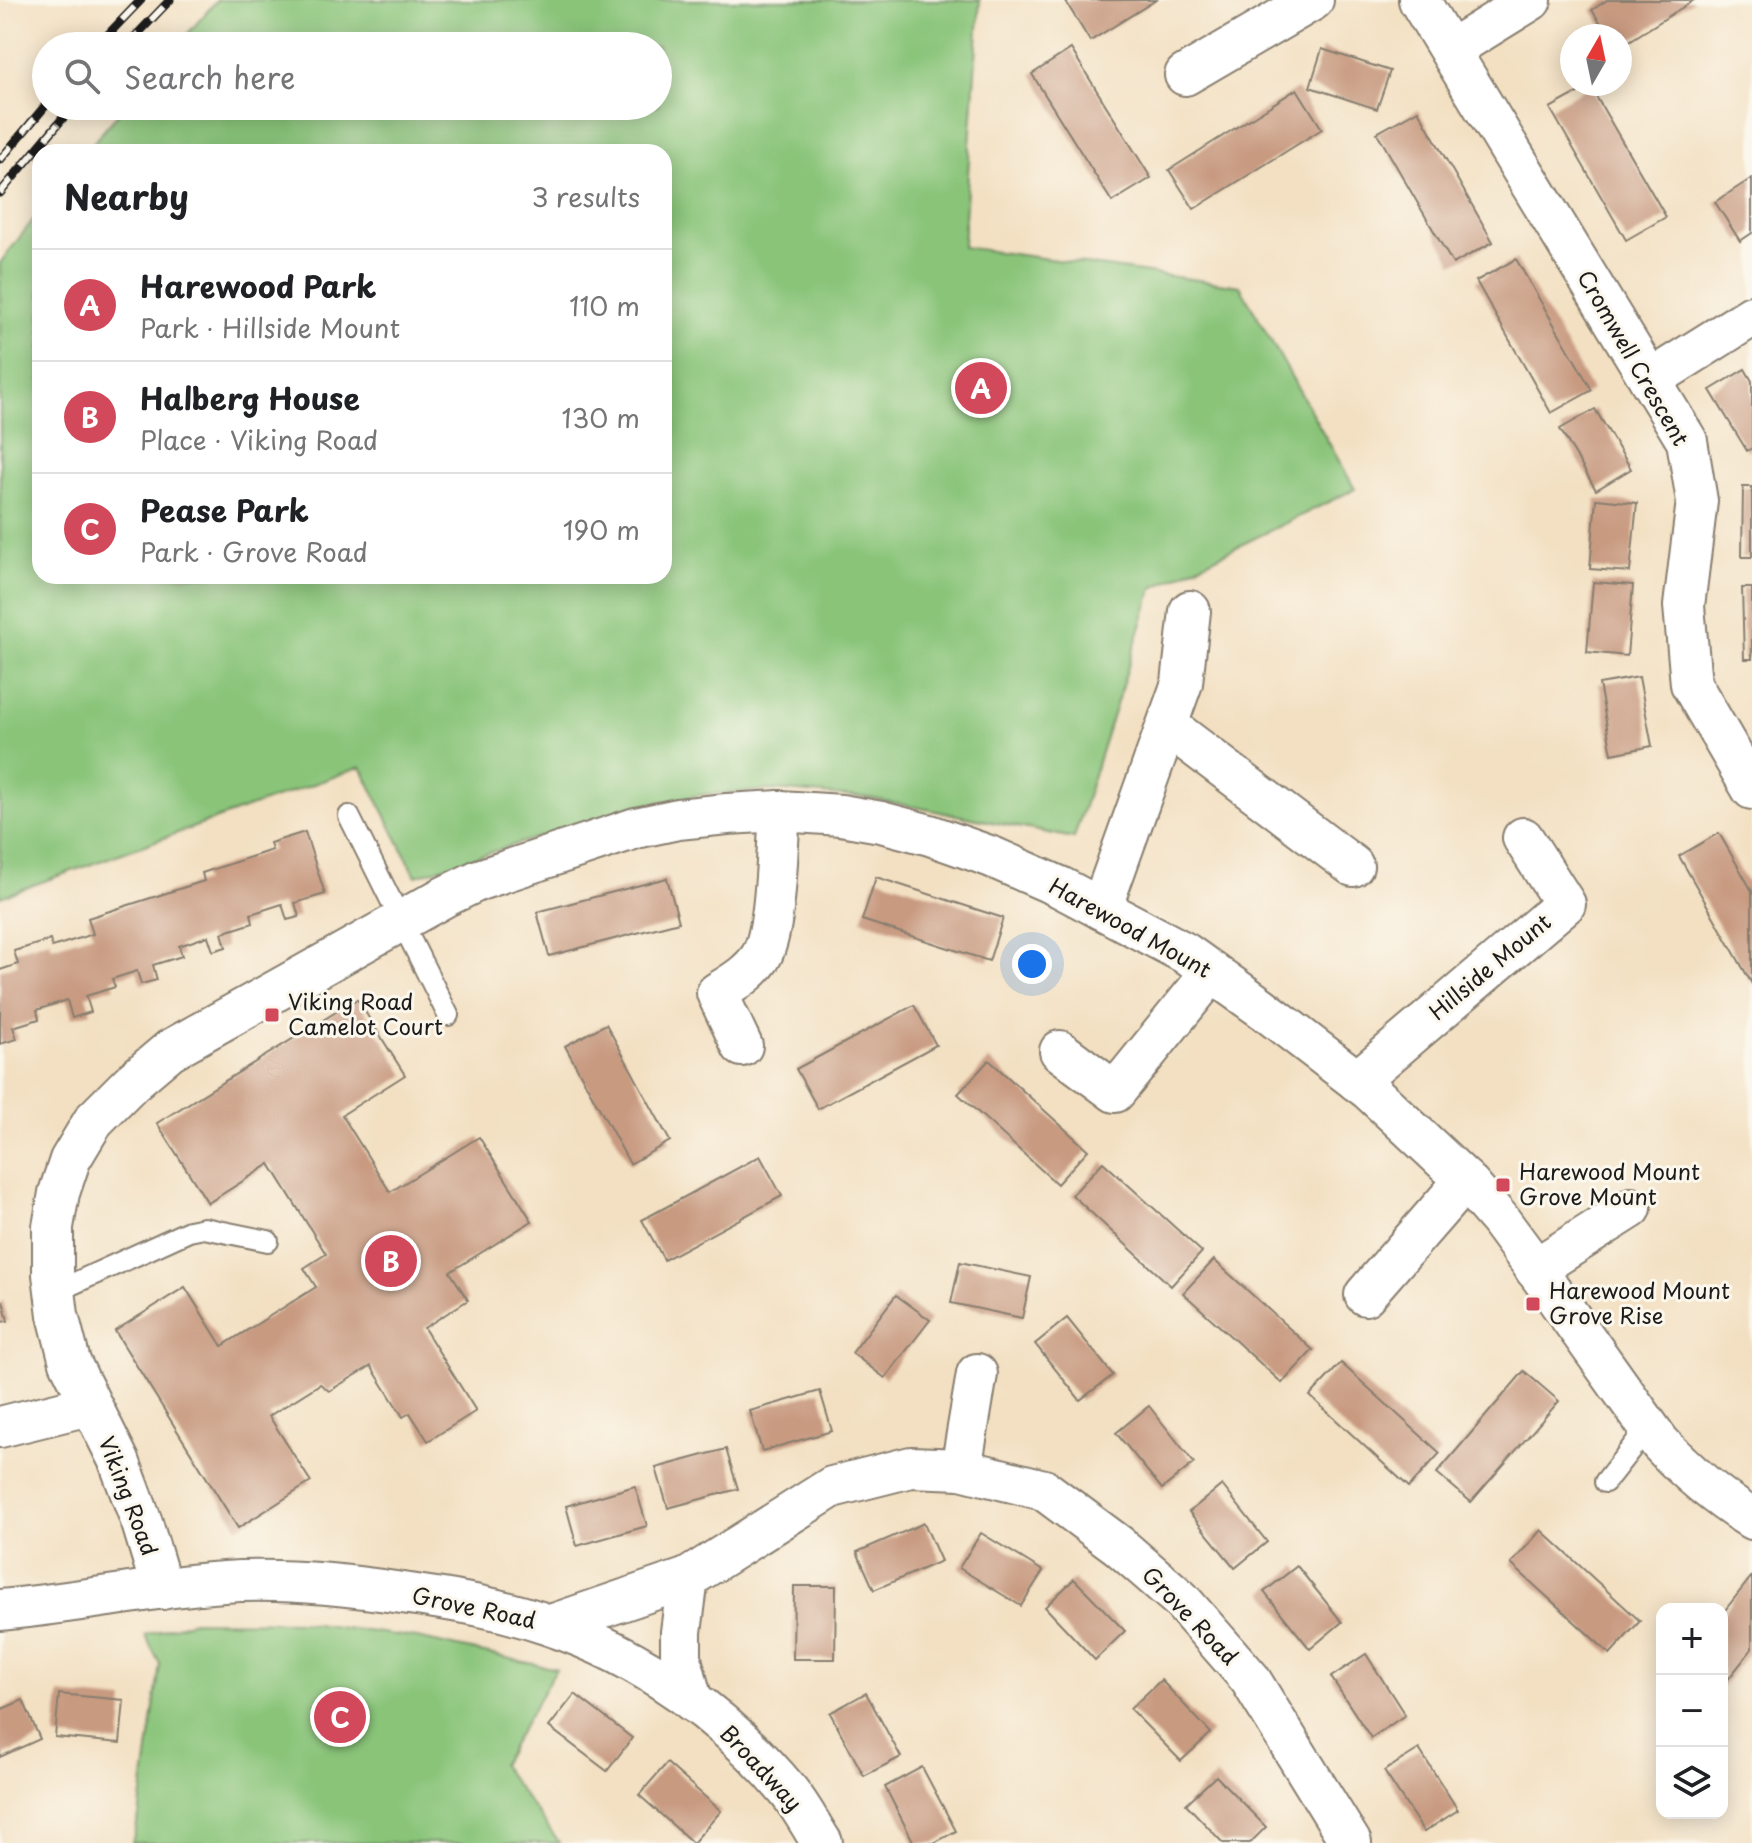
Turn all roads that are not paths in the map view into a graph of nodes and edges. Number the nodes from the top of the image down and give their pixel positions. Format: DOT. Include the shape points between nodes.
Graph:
graph roads {
  1 [pos="1313,0"];
  2 [pos="1419,0"];
  3 [pos="1531,0"];
  4 [pos="1450,50"];
  5 [pos="1185,75"];
  6 [pos="1752,316"];
  7 [pos="1650,380"];
  8 [pos="1190,611"];
  9 [pos="1168,726"];
  10 [pos="1741,747"];
  11 [pos="1752,789"];
  12 [pos="780,811"];
  13 [pos="349,816"];
  14 [pos="1523,838"];
  15 [pos="1353,866"];
  16 [pos="1101,909"];
  17 [pos="401,920"];
  18 [pos="1212,972"];
  19 [pos="448,1015"];
  20 [pos="742,1046"];
  21 [pos="1060,1051"];
  22 [pos="1357,1081"];
  23 [pos="1465,1180"];
  24 [pos="1631,1208"];
  25 [pos="268,1241"];
  26 [pos="1535,1269"];
  27 [pos="55,1292"];
  28 [pos="1365,1295"];
  29 [pos="977,1374"];
  30 [pos="89,1405"];
  31 [pos="0,1427"];
  32 [pos="1648,1427"];
  33 [pos="961,1469"];
  34 [pos="1605,1482"];
  35 [pos="1752,1519"];
  36 [pos="688,1578"];
  37 [pos="162,1589"];
  38 [pos="0,1610"];
  39 [pos="551,1625"];
  40 [pos="692,1701"];
  41 [pos="822,1843"];
  42 [pos="1351,1843"];
  1 -- 5 [label="street"];
  2 -- 4 [label="street, Cromwell Crescent"];
  3 -- 4 [label="street"];
  4 -- 7 [label="street, Cromwell Crescent"];
  6 -- 7 [label="street"];
  7 -- 10 [label="street, Cromwell Crescent" via="1687,441 1697,501 1684,606 1691,684"];
  8 -- 9 [label="street" via="1182,683"];
  9 -- 15 [label="street"];
  9 -- 16 [label="street"];
  10 -- 11 [label="street, Cromwell Crescent"];
  12 -- 16 [label="street, Harewood Mount" via="841,815 930,835 992,857"];
  12 -- 17 [label="street, Harewood Mount" via="678,819 636,828 479,880"];
  12 -- 20 [label="street" via="770,935 747,974 717,993"];
  13 -- 17 [label="lane"];
  14 -- 22 [label="street, Hillside Mount" via="1565,904"];
  16 -- 18 [label="street, Harewood Mount"];
  17 -- 19 [label="lane"];
  17 -- 27 [label="street, Viking Road" via="170,1050 94,1120 70,1160 59,1193 53,1227"];
  18 -- 21 [label="street" via="1115,1092"];
  18 -- 22 [label="street, Harewood Mount"];
  22 -- 23 [label="street, Harewood Mount"];
  23 -- 26 [label="street, Harewood Mount"];
  23 -- 28 [label="street"];
  24 -- 26 [label="street"];
  25 -- 27 [label="lane" via="204,1228 189,1231"];
  26 -- 32 [label="street, Harewood Mount"];
  27 -- 30 [label="street, Viking Road" via="70,1362"];
  29 -- 33 [label="street"];
  30 -- 31 [label="street"];
  30 -- 37 [label="street, Viking Road" via="119,1461"];
  32 -- 34 [label="lane"];
  32 -- 35 [label="street, Harewood Mount" via="1684,1469"];
  33 -- 36 [label="street, Grove Road" via="911,1467 832,1487"];
  33 -- 42 [label="street, Grove Road" via="1044,1490 1180,1599 1250,1679"];
  36 -- 39 [label="street, Grove Road"];
  36 -- 40 [label="street" via="681,1659"];
  37 -- 38 [label="street, Grove Road"];
  37 -- 39 [label="street, Grove Road" via="240,1581 351,1585 492,1608"];
  39 -- 40 [label="street, Broadway" via="620,1654"];
  40 -- 41 [label="street, Broadway" via="733,1734 790,1793"];
}
